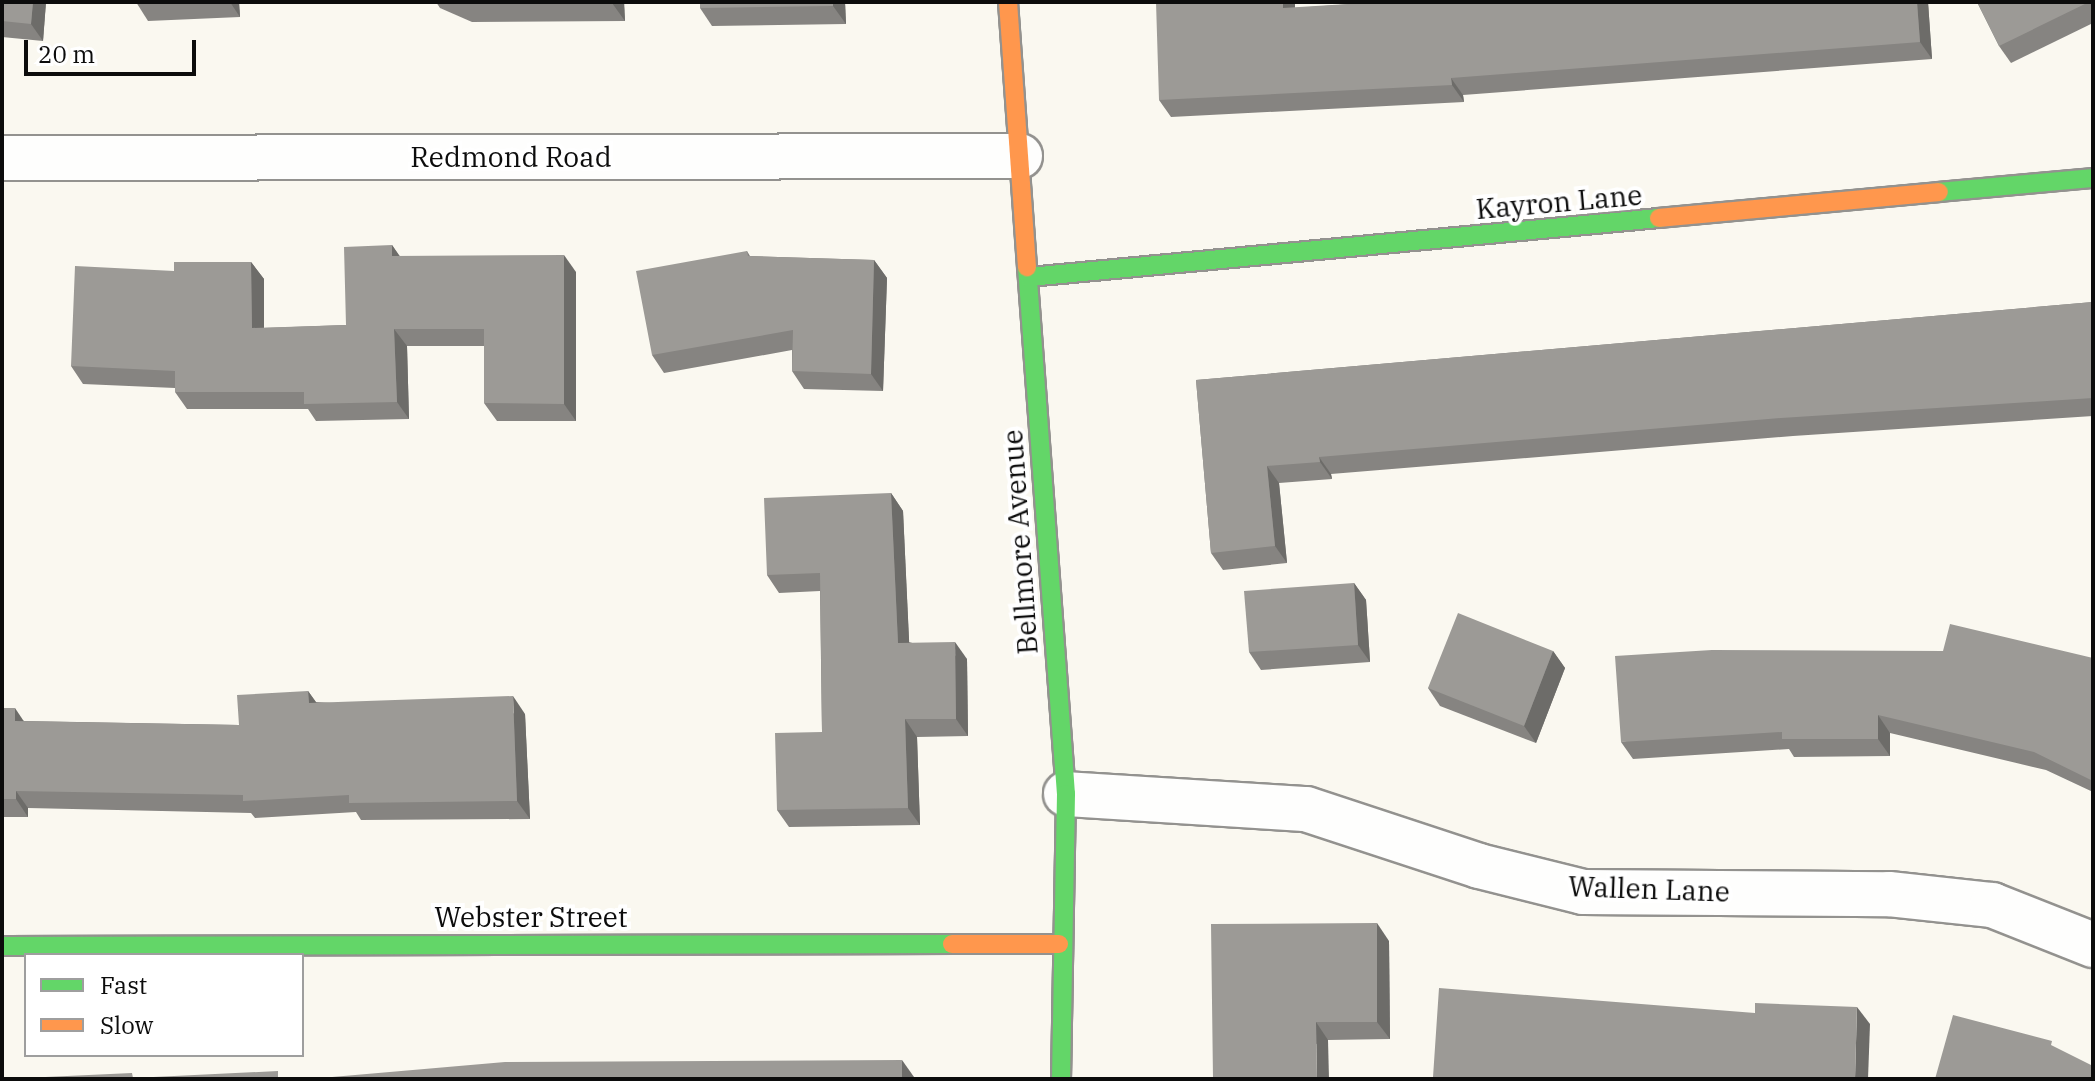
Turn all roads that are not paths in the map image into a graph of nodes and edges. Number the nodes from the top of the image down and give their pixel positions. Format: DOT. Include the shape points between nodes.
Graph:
graph roads {
  1 [pos="1008,2"];
  2 [pos="1020,156"];
  3 [pos="2,158"];
  4 [pos="2093,178"];
  5 [pos="1029,277"];
  6 [pos="1066,794"];
  7 [pos="1059,944"];
  8 [pos="2093,945"];
  9 [pos="2,946"];
  10 [pos="1061,1079"];
  1 -- 2 [label="street, Bellmore Avenue"];
  2 -- 3 [label="street, Redmond Road"];
  2 -- 5 [label="street, Bellmore Avenue"];
  4 -- 5 [label="street, Kayron Lane"];
  5 -- 6 [label="street, Bellmore Avenue"];
  6 -- 7 [label="street, Bellmore Avenue"];
  6 -- 8 [label="street, Wallen Lane" via="1306,809 1479,866 1583,892 1889,894 1992,905"];
  7 -- 9 [label="street, Webster Street"];
  7 -- 10 [label="street, Bellmore Avenue"];
}
